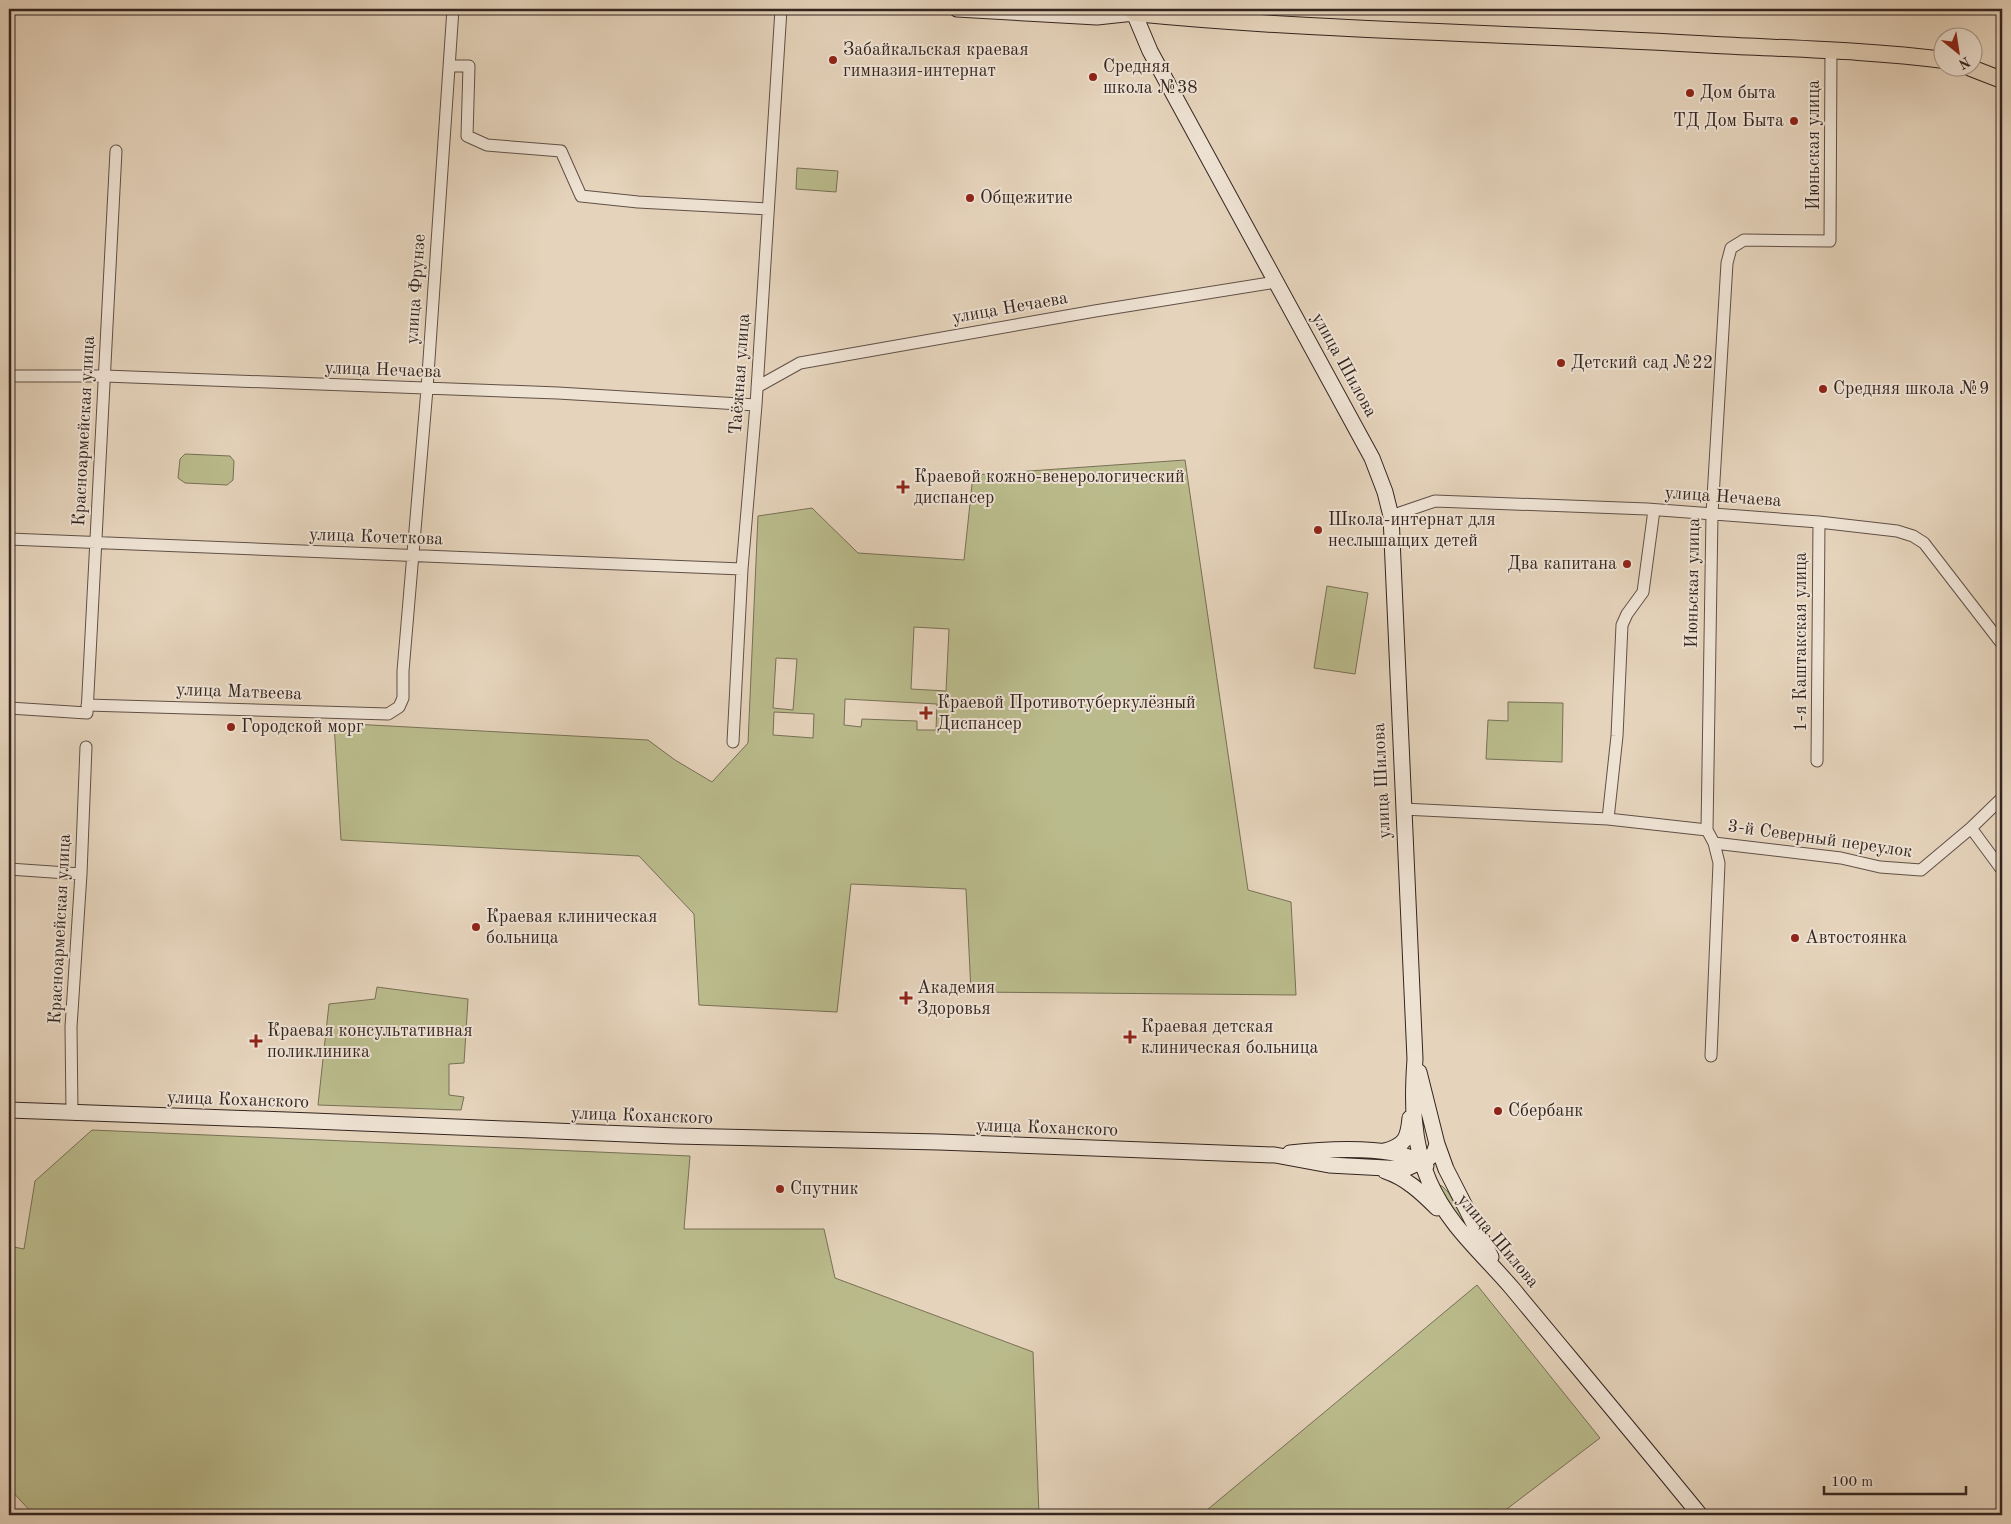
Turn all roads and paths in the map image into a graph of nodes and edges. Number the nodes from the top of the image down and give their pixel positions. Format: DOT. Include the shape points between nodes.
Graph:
graph roads {
  1 [pos="453,9"];
  2 [pos="781,9"];
  3 [pos="957,9"];
  4 [pos="1112,9"];
  5 [pos="1132,11"];
  6 [pos="1831,50"];
  7 [pos="1934,59"];
  8 [pos="450,66"];
  9 [pos="1984,73"];
  10 [pos="2002,80"];
  11 [pos="116,151"];
  12 [pos="768,209"];
  13 [pos="1276,282"];
  14 [pos="9,376"];
  15 [pos="105,376"];
  16 [pos="757,387"];
  17 [pos="427,389"];
  18 [pos="756,405"];
  19 [pos="1654,510"];
  20 [pos="1712,514"];
  21 [pos="1391,516"];
  22 [pos="1819,522"];
  23 [pos="9,539"];
  24 [pos="95,543"];
  25 [pos="412,556"];
  26 [pos="742,568"];
  27 [pos="2002,644"];
  28 [pos="9,708"];
  29 [pos="87,709"];
  30 [pos="388,714"];
  31 [pos="733,742"];
  32 [pos="86,747"];
  33 [pos="1817,762"];
  34 [pos="2002,798"];
  35 [pos="1403,809"];
  36 [pos="1608,819"];
  37 [pos="1971,828"];
  38 [pos="1707,830"];
  39 [pos="1714,843"];
  40 [pos="9,869"];
  41 [pos="2002,870"];
  42 [pos="81,874"];
  43 [pos="1710,1056"];
  44 [pos="1416,1059"];
  45 [pos="1412,1099"];
  46 [pos="9,1110"];
  47 [pos="72,1113"];
  48 [pos="1437,1144"];
  49 [pos="1383,1152"];
  50 [pos="1275,1155"];
  51 [pos="1422,1163"];
  52 [pos="1376,1168"];
  53 [pos="1470,1216"];
  54 [pos="1455,1226"];
  55 [pos="1499,1272"];
  56 [pos="1700,1515"];
  1 -- 8 [label="street, улица Фрунзе"];
  2 -- 12 [label="street, Таёжная улица"];
  3 -- 5 [label="main road" via="1098,17"];
  4 -- 5 [label="main road"];
  5 -- 6 [label="main road" via="1347,29"];
  5 -- 13 [label="main road, улица Шилова" via="1150,51"];
  6 -- 7 [label="main road"];
  6 -- 20 [label="street, Июньская улица" via="1830,241 1744,240 1731,248 1727,263"];
  8 -- 12 [label="street" via="469,66 467,136 487,145 561,151 581,196"];
  8 -- 17 [label="street, улица Фрунзе"];
  9 -- 10 [label="main road"];
  11 -- 15 [label="street, Красноармейская улица"];
  12 -- 16 [label="street, Таёжная улица"];
  13 -- 16 [label="street, улица Нечаева" via="800,363"];
  13 -- 21 [label="main road, улица Шилова" via="1372,458"];
  14 -- 15 [label="street, улица Нечаева"];
  15 -- 17 [label="street, улица Нечаева"];
  15 -- 24 [label="street, Красноармейская улица"];
  16 -- 18 [label="street, Таёжная улица"];
  17 -- 18 [label="street, улица Нечаева"];
  17 -- 25 [label="street, улица Фрунзе"];
  18 -- 26 [label="street, Таёжная улица"];
  19 -- 20 [label="street, улица Нечаева"];
  19 -- 21 [label="street, улица Нечаева" via="1435,501"];
  19 -- 36 [label="street" via="1643,592 1622,625 1617,736"];
  20 -- 22 [label="street, улица Нечаева"];
  20 -- 38 [label="street, Июньская улица"];
  21 -- 35 [label="main road, улица Шилова"];
  22 -- 27 [label="street, улица Нечаева" via="1897,531 1924,543"];
  22 -- 33 [label="street, 1-я Каштакская улица"];
  23 -- 24 [label="street, улица Кочеткова"];
  24 -- 25 [label="street, улица Кочеткова"];
  24 -- 29 [label="street, Красноармейская улица"];
  25 -- 26 [label="street, улица Кочеткова"];
  25 -- 30 [label="street, улица Фрунзе" via="403,698 399,707"];
  26 -- 31 [label="street, Таёжная улица"];
  28 -- 29 [label="street, улица Матвеева"];
  29 -- 30 [label="street, улица Матвеева"];
  32 -- 42 [label="street, Красноармейская улица"];
  34 -- 37 [label="street"];
  35 -- 36 [label="street"];
  35 -- 44 [label="main road, улица Шилова"];
  36 -- 38 [label="street"];
  37 -- 39 [label="street, 3-й Северный переулок" via="1921,870"];
  37 -- 41 [label="street"];
  38 -- 39 [label="street, Июньская улица"];
  39 -- 43 [label="street, Июньская улица" via="1719,863"];
  40 -- 42 [label="street"];
  42 -- 47 [label="street, Красноармейская улица" via="71,1027"];
  44 -- 45 [label="main road, улица Шилова"];
  44 -- 48 [label="main road"];
  45 -- 49 [label="main road" via="1404,1142"];
  45 -- 51 [label="main road, улица Шилова"];
  46 -- 47 [label="main road, улица Коханского"];
  47 -- 50 [label="main road, улица Коханского"];
  48 -- 51 [label="main road" via="1434,1152"];
  48 -- 53 [label="main road"];
  49 -- 50 [label="main road" via="1317,1150"];
  49 -- 51 [label="main road" via="1404,1154"];
  50 -- 52 [label="main road" via="1328,1165"];
  51 -- 52 [label="main road" via="1405,1169"];
  51 -- 53 [label="main road" via="1441,1178"];
  51 -- 54 [label="main road, улица Шилова" via="1438,1199"];
  52 -- 54 [label="main road" via="1400,1176 1423,1193"];
  53 -- 55 [label="main road"];
  54 -- 55 [label="main road, улица Шилова"];
  55 -- 56 [label="main road, улица Шилова"];
}
